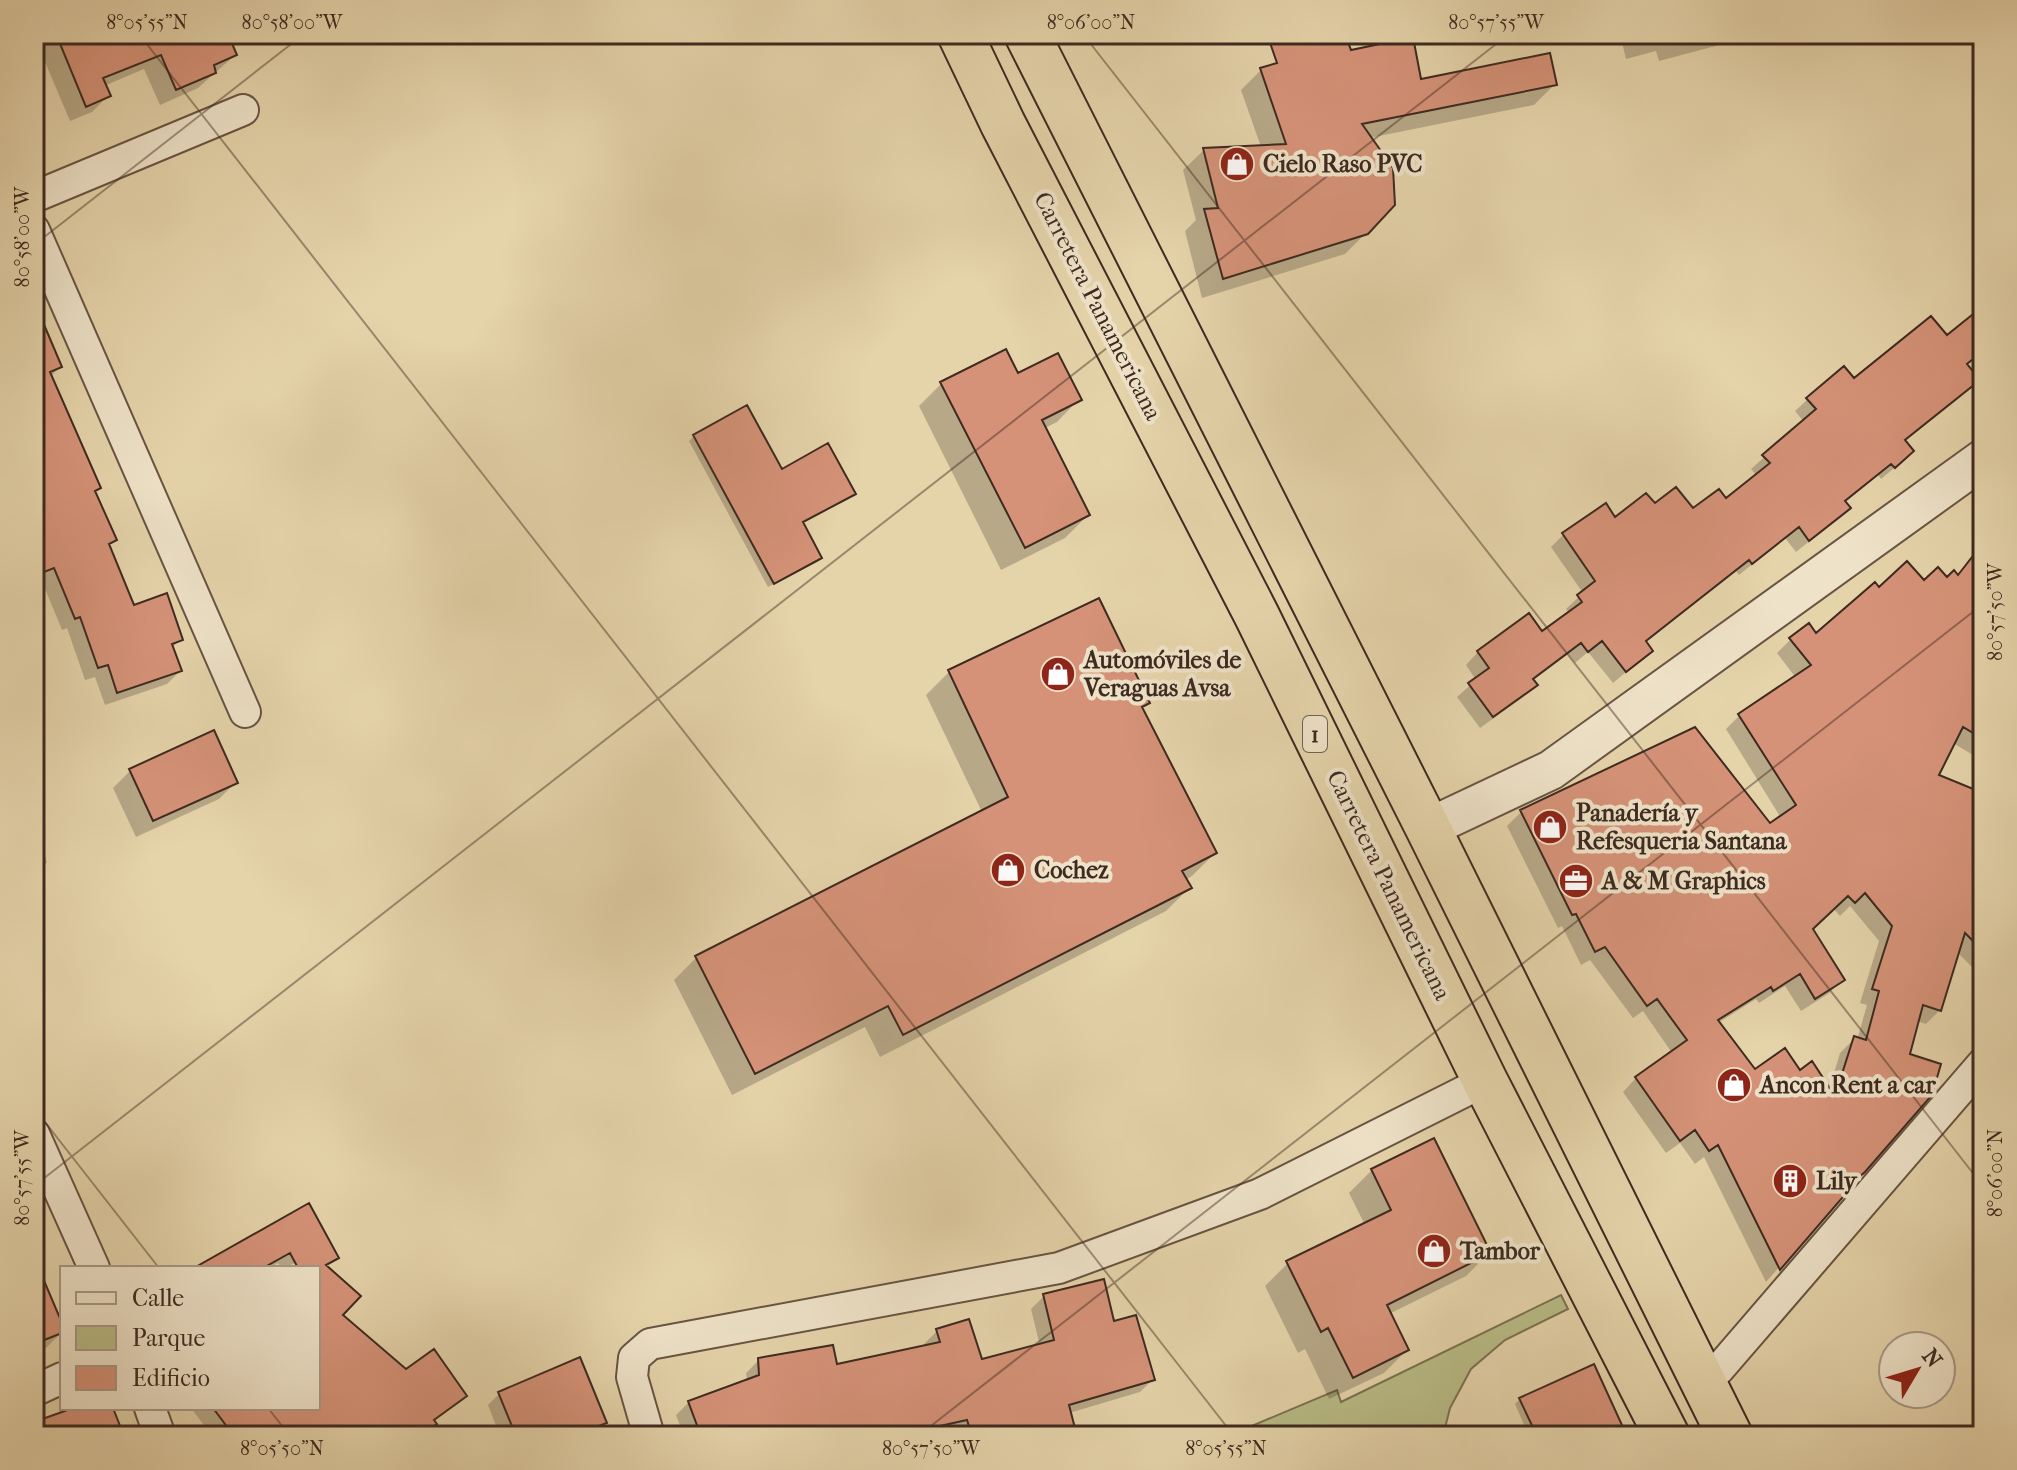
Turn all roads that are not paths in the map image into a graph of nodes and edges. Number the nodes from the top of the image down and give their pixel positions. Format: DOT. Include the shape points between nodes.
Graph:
graph roads {
  1 [pos="960,34"];
  2 [pos="976,34"];
  3 [pos="1027,34"];
  4 [pos="243,110"];
  5 [pos="1003,124"];
  6 [pos="34,197"];
  7 [pos="34,230"];
  8 [pos="1983,459"];
  9 [pos="1210,523"];
  10 [pos="245,712"];
  11 [pos="1428,828"];
  12 [pos="1983,1063"];
  13 [pos="1485,1081"];
  14 [pos="34,1134"];
  15 [pos="1533,1174"];
  16 [pos="93,1266"];
  17 [pos="60,1379"];
  18 [pos="1703,1381"];
  19 [pos="34,1391"];
  20 [pos="151,1410"];
  21 [pos="160,1436"];
  22 [pos="649,1436"];
  23 [pos="1667,1436"];
  24 [pos="1730,1436"];
  1 -- 5 [label="highway, Carretera Panamericana / 1"];
  2 -- 5 [label="highway"];
  3 -- 11 [label="highway"];
  4 -- 6 [label="street"];
  5 -- 9 [label="highway, Carretera Panamericana / 1"];
  7 -- 10 [label="street"];
  8 -- 11 [label="street" via="1561,763"];
  9 -- 11 [label="highway" via="1284,631 1379,800 1402,820"];
  9 -- 13 [label="highway, Carretera Panamericana / 1"];
  11 -- 15 [label="highway" via="1422,852 1425,887 1500,1064"];
  11 -- 18 [label="highway"];
  12 -- 18 [label="street" via="1719,1369"];
  13 -- 15 [label="highway, Carretera Panamericana / 1"];
  13 -- 22 [label="street" via="1260,1194 1059,1268 650,1344 634,1358 632,1377"];
  14 -- 16 [label="street"];
  15 -- 23 [label="highway, Carretera Panamericana / 1"];
  17 -- 19 [label="street"];
  18 -- 24 [label="highway"];
  20 -- 21 [label="street"];
}
